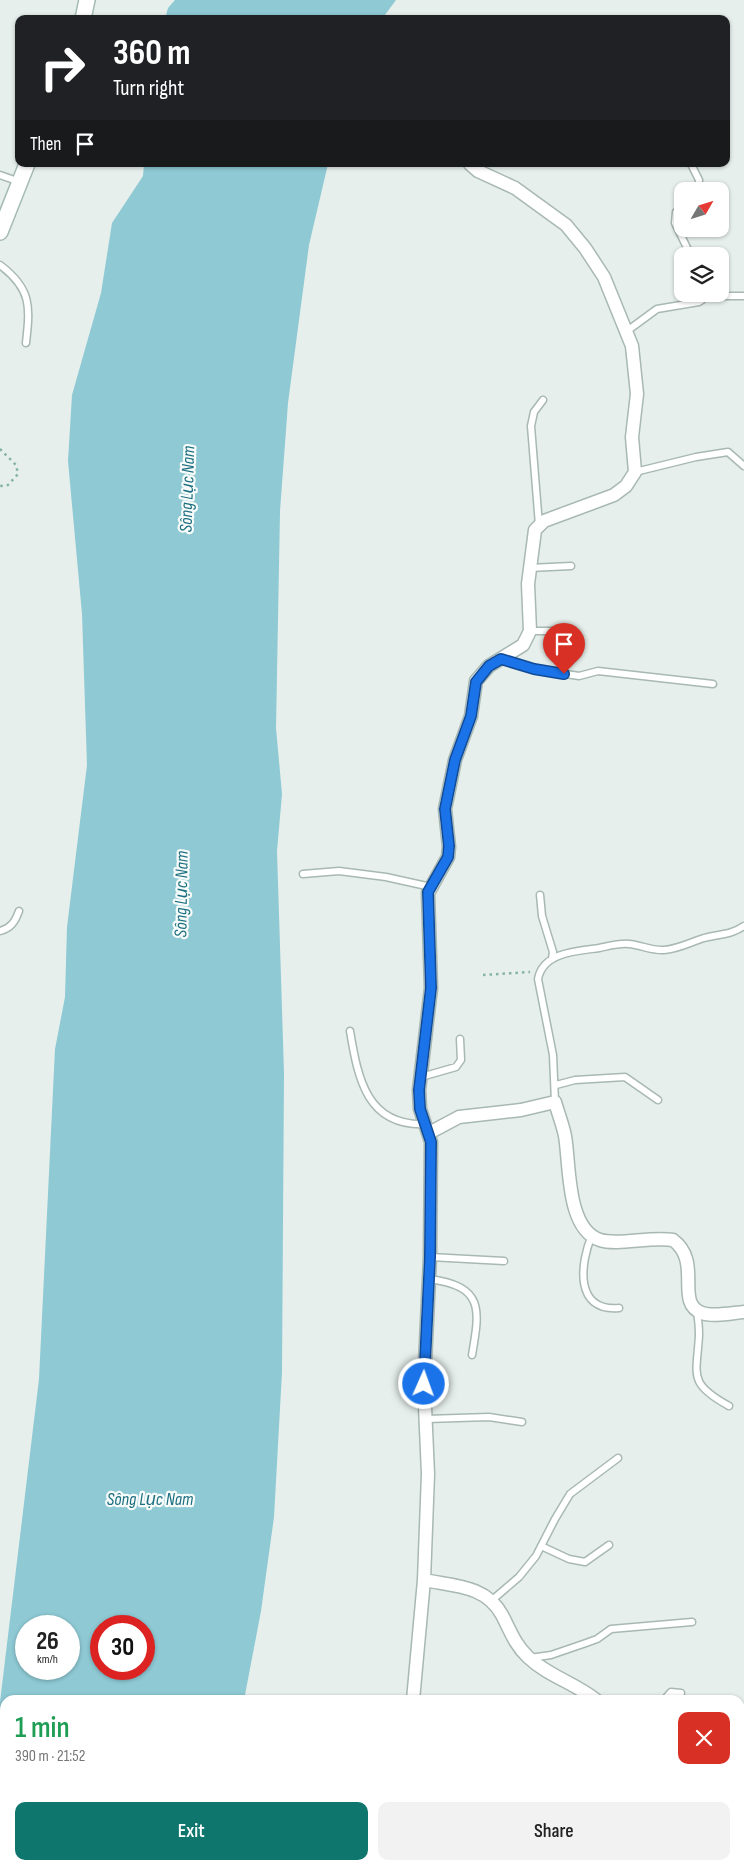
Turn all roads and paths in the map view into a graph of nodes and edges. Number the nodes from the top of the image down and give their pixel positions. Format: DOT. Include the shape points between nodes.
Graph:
graph roads {
  1 [pos="87,0"];
  2 [pos="84,15"];
  3 [pos="27,167"];
  4 [pos="473,167"];
  5 [pos="692,167"];
  6 [pos="0,176"];
  7 [pos="20,182"];
  8 [pos="699,182"];
  9 [pos="0,232"];
  10 [pos="0,265"];
  11 [pos="729,296"];
  12 [pos="744,296"];
  13 [pos="699,302"];
  14 [pos="627,331"];
  15 [pos="26,343"];
  16 [pos="543,400"];
  17 [pos="0,449"];
  18 [pos="744,466"];
  19 [pos="635,472"];
  20 [pos="0,486"];
  21 [pos="539,525"];
  22 [pos="571,566"];
  23 [pos="529,568"];
  24 [pos="573,630"];
  25 [pos="530,631"];
  26 [pos="501,659"];
  27 [pos="713,684"];
  28 [pos="303,874"];
  29 [pos="431,887"];
  30 [pos="540,895"];
  31 [pos="19,912"];
  32 [pos="744,926"];
  33 [pos="0,931"];
  34 [pos="552,959"];
  35 [pos="540,972"];
  36 [pos="483,975"];
  37 [pos="350,1031"];
  38 [pos="460,1039"];
  39 [pos="421,1078"];
  40 [pos="556,1086"];
  41 [pos="658,1100"];
  42 [pos="555,1102"];
  43 [pos="428,1128"];
  44 [pos="592,1235"];
  45 [pos="430,1257"];
  46 [pos="504,1260"];
  47 [pos="429,1279"];
  48 [pos="619,1308"];
  49 [pos="697,1311"];
  50 [pos="744,1312"];
  51 [pos="472,1355"];
  52 [pos="729,1406"];
  53 [pos="426,1420"];
  54 [pos="522,1422"];
  55 [pos="618,1458"];
  56 [pos="609,1545"];
  57 [pos="540,1546"];
  58 [pos="424,1580"];
  59 [pos="491,1601"];
  60 [pos="692,1622"];
  61 [pos="529,1659"];
  62 [pos="681,1693"];
  63 [pos="413,1695"];
  64 [pos="589,1695"];
  65 [pos="668,1695"];
  1 -- 2 [label="street"];
  3 -- 7 [label="street"];
  4 -- 14 [label="street" via="515,188 575,234 604,277"];
  5 -- 8 [label="lane"];
  6 -- 7 [label="lane"];
  7 -- 9 [label="street"];
  10 -- 15 [label="lane" via="21,285 30,308"];
  11 -- 12 [label="lane"];
  13 -- 14 [label="lane" via="657,309"];
  14 -- 19 [label="street" via="632,346 637,394 632,437"];
  16 -- 21 [label="lane" via="534,412 531,426"];
  17 -- 20 [label="path" via="16,465 18,474 8,485"];
  18 -- 19 [label="lane" via="728,452"];
  19 -- 21 [label="street" via="626,486 614,495"];
  21 -- 23 [label="street" via="535,530"];
  22 -- 23 [label="lane"];
  23 -- 25 [label="street"];
  24 -- 25 [label="lane"];
  25 -- 26 [label="street" via="523,645"];
  26 -- 27 [label="lane" via="534,669 579,676 598,671"];
  26 -- 29 [label="street" via="489,666 476,682 471,716 455,760 445,809 448,857"];
  28 -- 29 [label="lane" via="338,871"];
  29 -- 39 [label="street" via="428,906 431,988"];
  30 -- 34 [label="lane"];
  31 -- 33 [label="lane" via="8,928"];
  32 -- 34 [label="lane" via="730,934 676,948 654,950 618,944"];
  34 -- 35 [label="lane"];
  35 -- 36 [label="path"];
  35 -- 40 [label="lane" via="538,979"];
  37 -- 43 [label="lane" via="363,1083 374,1105 398,1123"];
  38 -- 39 [label="lane" via="461,1060 456,1067"];
  39 -- 43 [label="street" via="420,1104"];
  40 -- 41 [label="lane" via="575,1080 625,1077"];
  40 -- 42 [label="lane"];
  42 -- 43 [label="street" via="522,1110 459,1117"];
  42 -- 44 [label="street" via="565,1135 575,1206 580,1221"];
  43 -- 45 [label="street"];
  44 -- 48 [label="lane" via="584,1253 587,1292 599,1306"];
  44 -- 49 [label="street" via="608,1241 673,1240 685,1251 688,1300"];
  45 -- 46 [label="lane"];
  45 -- 47 [label="street"];
  47 -- 51 [label="lane" via="459,1285 474,1302 478,1318"];
  47 -- 53 [label="street" via="424,1384"];
  49 -- 50 [label="street" via="703,1314"];
  49 -- 52 [label="lane" via="699,1334 695,1376 703,1389"];
  53 -- 54 [label="lane" via="489,1417"];
  53 -- 58 [label="street" via="428,1474"];
  55 -- 57 [label="lane" via="570,1494"];
  56 -- 57 [label="lane" via="585,1562 569,1559"];
  57 -- 59 [label="lane" via="519,1577"];
  58 -- 59 [label="street" via="472,1589"];
  58 -- 63 [label="street"];
  59 -- 61 [label="street" via="512,1638"];
  60 -- 61 [label="lane" via="611,1629 598,1639"];
  61 -- 64 [label="street"];
  62 -- 65 [label="lane" via="671,1692"];
}
